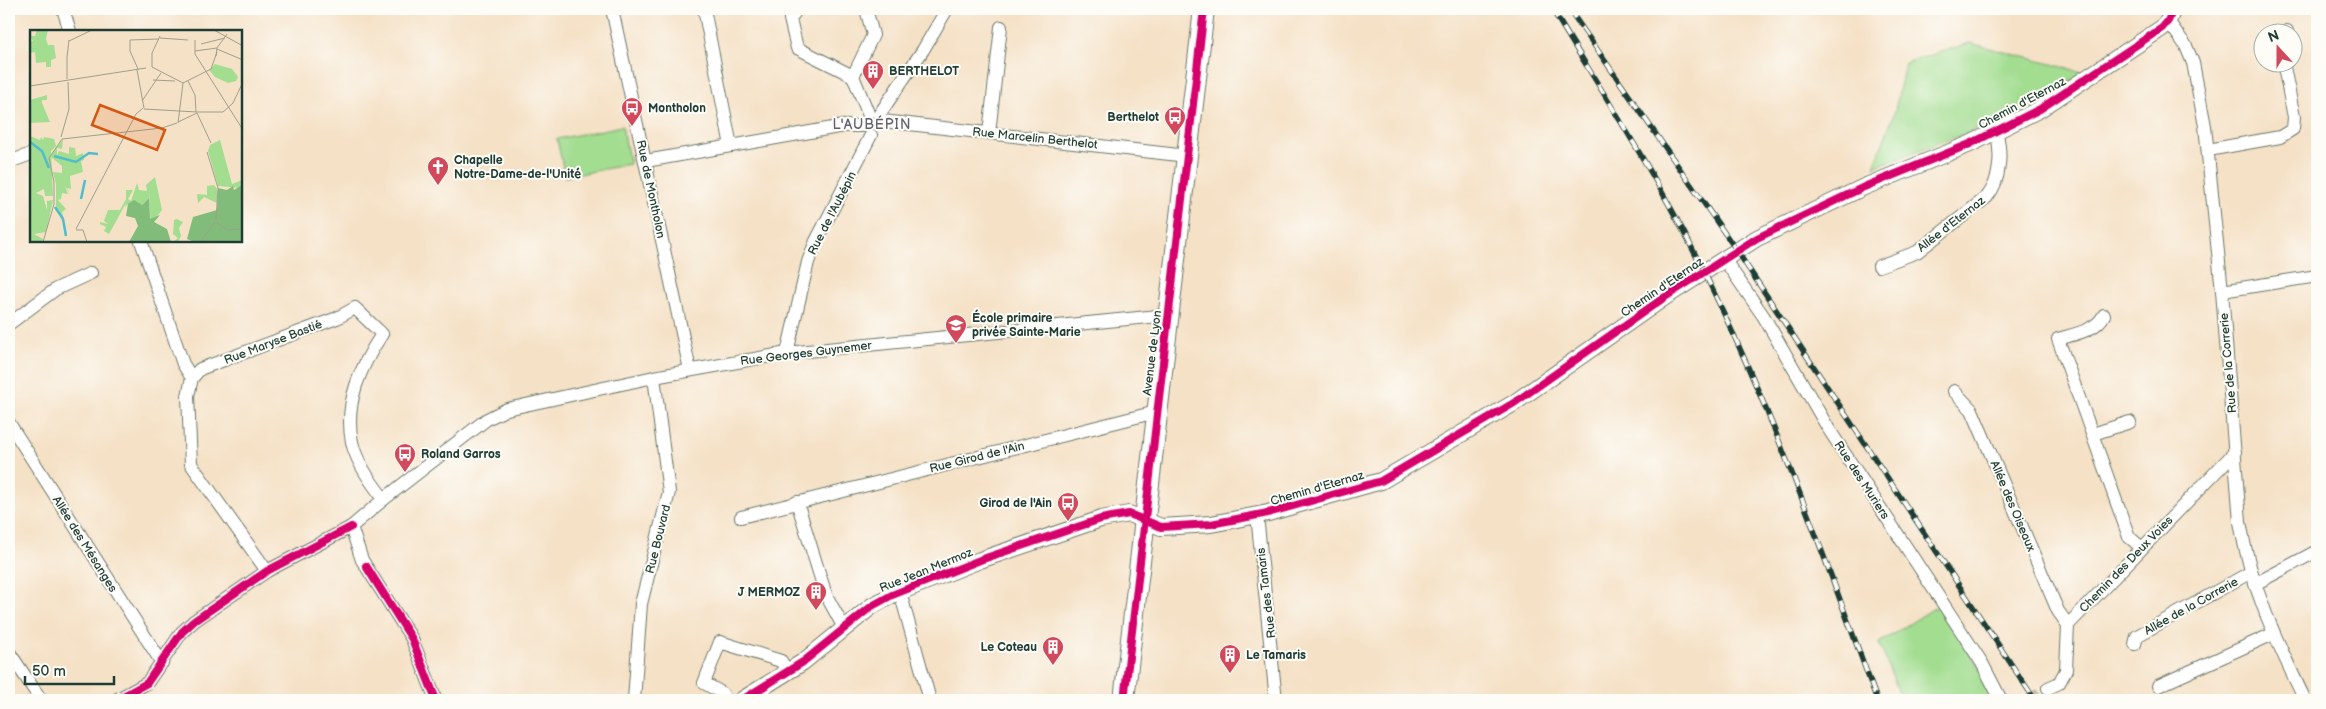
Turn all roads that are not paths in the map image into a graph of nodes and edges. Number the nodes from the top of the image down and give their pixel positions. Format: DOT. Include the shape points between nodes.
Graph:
graph roads {
  1 [pos="63,9"];
  2 [pos="612,9"];
  3 [pos="704,9"];
  4 [pos="797,9"];
  5 [pos="866,9"];
  6 [pos="948,9"];
  7 [pos="1204,9"];
  8 [pos="2171,15"];
  9 [pos="1001,27"];
  10 [pos="70,30"];
  11 [pos="2285,72"];
  12 [pos="853,76"];
  13 [pos="876,116"];
  14 [pos="861,126"];
  15 [pos="1996,131"];
  16 [pos="988,133"];
  17 [pos="872,135"];
  18 [pos="731,146"];
  19 [pos="2208,150"];
  20 [pos="30,154"];
  21 [pos="1187,156"];
  22 [pos="646,161"];
  23 [pos="9,162"];
  24 [pos="142,242"];
  25 [pos="1724,259"];
  26 [pos="1879,266"];
  27 [pos="91,273"];
  28 [pos="2317,276"];
  29 [pos="2222,291"];
  30 [pos="1168,315"];
  31 [pos="2104,315"];
  32 [pos="9,324"];
  33 [pos="787,353"];
  34 [pos="690,370"];
  35 [pos="654,377"];
  36 [pos="192,378"];
  37 [pos="1954,391"];
  38 [pos="1156,412"];
  39 [pos="2130,422"];
  40 [pos="9,423"];
  41 [pos="2092,434"];
  42 [pos="2235,452"];
  43 [pos="384,499"];
  44 [pos="797,502"];
  45 [pos="1257,515"];
  46 [pos="741,516"];
  47 [pos="1144,519"];
  48 [pos="351,527"];
  49 [pos="2142,548"];
  50 [pos="2317,551"];
  51 [pos="267,571"];
  52 [pos="2253,578"];
  53 [pos="900,592"];
  54 [pos="2068,625"];
  55 [pos="844,628"];
  56 [pos="2273,634"];
  57 [pos="2135,644"];
  58 [pos="9,652"];
  59 [pos="162,663"];
  60 [pos="788,672"];
  61 [pos="2158,686"];
  62 [pos="2048,688"];
  63 [pos="41,700"];
  64 [pos="116,700"];
  65 [pos="436,700"];
  66 [pos="634,700"];
  67 [pos="726,700"];
  68 [pos="742,700"];
  69 [pos="930,700"];
  70 [pos="1124,700"];
  71 [pos="1276,700"];
  72 [pos="2001,700"];
  73 [pos="2305,700"];
  1 -- 10 [label="street"];
  2 -- 22 [label="street, Rue de Montholon"];
  3 -- 18 [label="street"];
  4 -- 12 [label="street" via="790,19 797,48"];
  5 -- 12 [label="street" via="873,35"];
  6 -- 13 [label="street"];
  7 -- 21 [label="main road, Avenue de Lyon"];
  8 -- 15 [label="street, Chemin d'Eternaz" via="2162,28 2079,85"];
  8 -- 19 [label="street, Rue de la Correrie" via="2193,63"];
  9 -- 16 [label="street"];
  11 -- 19 [label="street" via="2294,117 2292,129 2280,137"];
  12 -- 13 [label="street"];
  13 -- 14 [label="street" via="862,118"];
  13 -- 16 [label="street, Rue Marcelin Berthelot"];
  13 -- 17 [label="street" via="881,129"];
  14 -- 17 [label="street"];
  14 -- 18 [label="street" via="844,126"];
  15 -- 25 [label="street, Chemin d'Eternaz" via="1785,224"];
  15 -- 26 [label="street, Allée d'Eternaz" via="2000,146 1996,187 1916,252"];
  16 -- 21 [label="street, Rue Marcelin Berthelot"];
  17 -- 33 [label="street, Rue de l'Aubépin" via="816,241"];
  18 -- 22 [label="street"];
  19 -- 29 [label="street, Rue de la Correrie"];
  20 -- 23 [label="street"];
  21 -- 30 [label="main road, Avenue de Lyon"];
  22 -- 34 [label="street, Rue de Montholon"];
  24 -- 36 [label="street" via="183,364"];
  25 -- 45 [label="street, Chemin d'Eternaz" via="1662,298 1514,403 1381,481"];
  25 -- 72 [label="street, Rue des Muriers" via="1764,316 1828,428 1982,663"];
  27 -- 32 [label="street" via="56,289"];
  28 -- 29 [label="street"];
  29 -- 42 [label="street, Rue de la Correrie"];
  30 -- 33 [label="street, Rue Georges Guynemer"];
  30 -- 38 [label="main road, Avenue de Lyon"];
  31 -- 41 [label="street" via="2094,327 2058,339"];
  33 -- 34 [label="street, Rue Georges Guynemer"];
  34 -- 35 [label="street, Rue Georges Guynemer"];
  35 -- 43 [label="street, Rue Georges Guynemer" via="507,409 487,420"];
  35 -- 66 [label="street, Rue Bouvard" via="669,492 641,604"];
  36 -- 43 [label="street, Rue Maryse Bastié" via="200,369 338,318 354,308 382,334 365,360 351,408 352,443 369,481"];
  36 -- 51 [label="street" via="188,396 191,464"];
  37 -- 54 [label="street, Allée des Oiseaux" via="1972,410 2058,611"];
  38 -- 44 [label="street, Rue Girod de l'Ain"];
  38 -- 47 [label="main road, Avenue de Lyon"];
  39 -- 41 [label="street"];
  40 -- 59 [label="street, Allée des Mésanges"];
  41 -- 49 [label="street" via="2129,537"];
  42 -- 49 [label="street, Chemin des Deux Voies"];
  42 -- 52 [label="street, Rue de la Correrie" via="2240,522"];
  43 -- 48 [label="street, Rue Georges Guynemer"];
  44 -- 46 [label="street, Rue Girod de l'Ain"];
  44 -- 55 [label="street" via="826,595"];
  45 -- 47 [label="street, Chemin d'Eternaz" via="1211,524 1161,527"];
  45 -- 71 [label="street, Rue des Tamaris"];
  47 -- 53 [label="street, Rue Jean Mermoz" via="1129,514 1101,519 980,560"];
  47 -- 70 [label="main road, Avenue de Lyon"];
  48 -- 51 [label="street, Rue Georges Guynemer"];
  48 -- 65 [label="street" via="362,560 412,639"];
  49 -- 54 [label="street, Chemin des Deux Voies"];
  50 -- 52 [label="street, Allée de la Correrie"];
  51 -- 59 [label="street, Rue Georges Guynemer" via="194,621 182,632"];
  52 -- 56 [label="street, Rue de la Correrie"];
  52 -- 57 [label="street, Allée de la Correrie" via="2138,636"];
  53 -- 55 [label="street, Rue Jean Mermoz" via="872,606"];
  53 -- 69 [label="street"];
  54 -- 62 [label="street" via="2066,670 2059,683"];
  55 -- 60 [label="street, Rue Jean Mermoz"];
  56 -- 61 [label="street"];
  56 -- 73 [label="street, Rue de la Correrie"];
  58 -- 63 [label="street"];
  59 -- 64 [label="street, Rue Georges Guynemer" via="147,683"];
  60 -- 67 [label="street" via="781,661 720,642 704,683 722,693"];
  60 -- 68 [label="street, Rue Jean Mermoz"];
}
